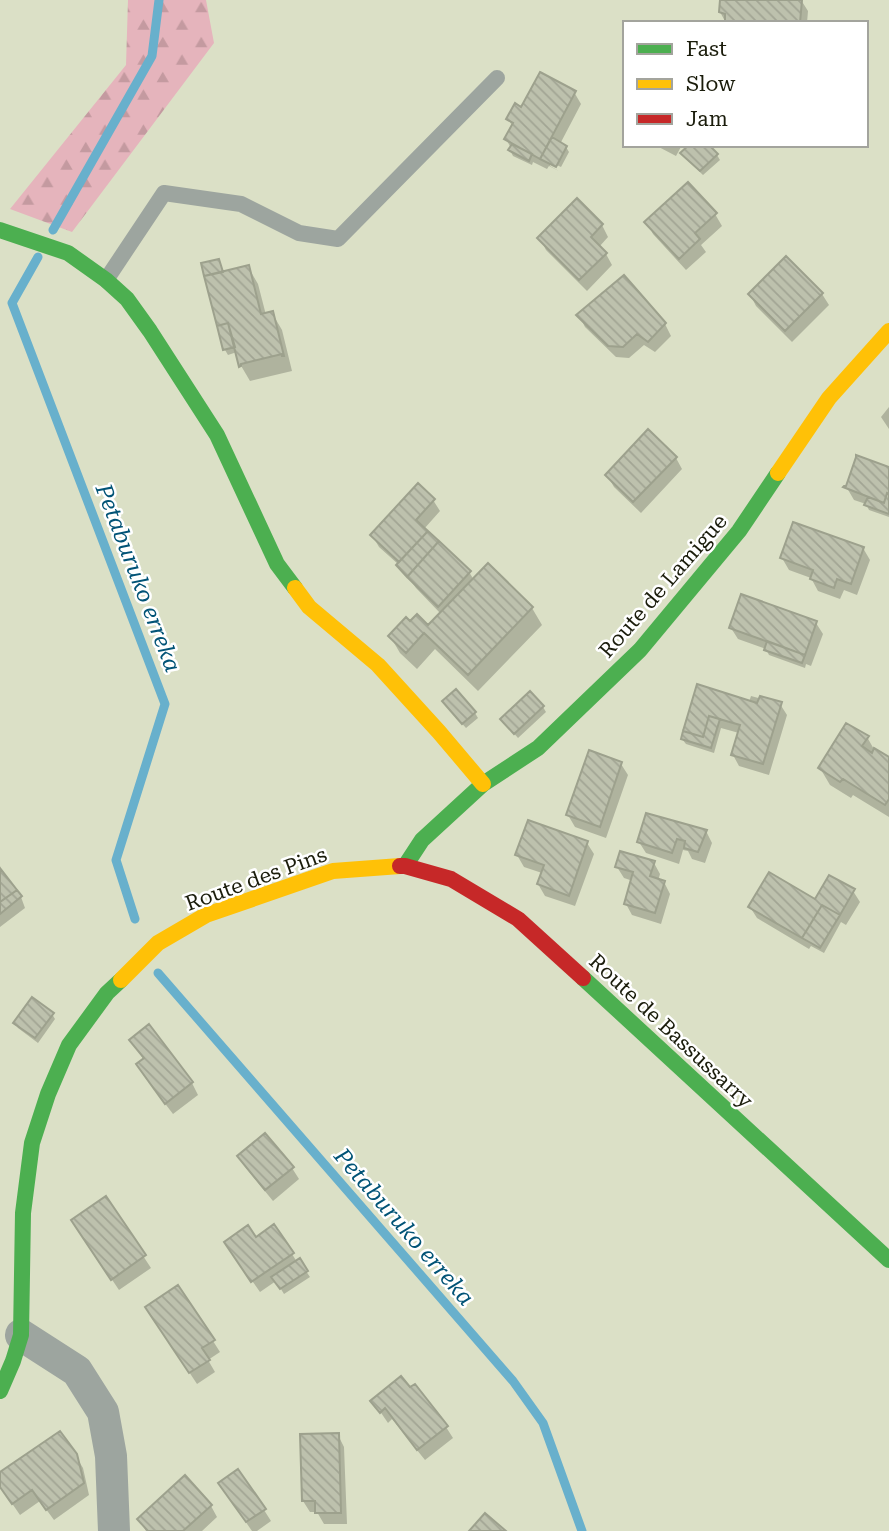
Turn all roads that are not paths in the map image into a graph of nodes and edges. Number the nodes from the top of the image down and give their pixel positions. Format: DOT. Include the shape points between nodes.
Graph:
graph roads {
  1 [pos="497,78"];
  2 [pos="0,230"];
  3 [pos="106,280"];
  4 [pos="889,331"];
  5 [pos="482,784"];
  6 [pos="405,866"];
  7 [pos="889,1260"];
  8 [pos="21,1335"];
  9 [pos="0,1391"];
  10 [pos="114,1531"];
  1 -- 3 [label="lane" via="338,239 299,233 241,204 164,192"];
  2 -- 3 [label="street" via="68,253"];
  3 -- 5 [label="street" via="150,331 217,435 277,564 309,607 378,665"];
  4 -- 5 [label="street, Route de Lamigue" via="830,398 739,531 640,650 537,748"];
  5 -- 6 [label="street, Route de Lamigue" via="422,840"];
  6 -- 7 [label="street, Route de Bassussarry" via="452,879 518,919"];
  6 -- 8 [label="street, Route des Pins" via="334,870 206,915 158,943 107,993 69,1045 32,1143 23,1213"];
  8 -- 9 [label="street, Route des Pins"];
  8 -- 10 [label="street" via="77,1371 103,1412 111,1456"];
}
